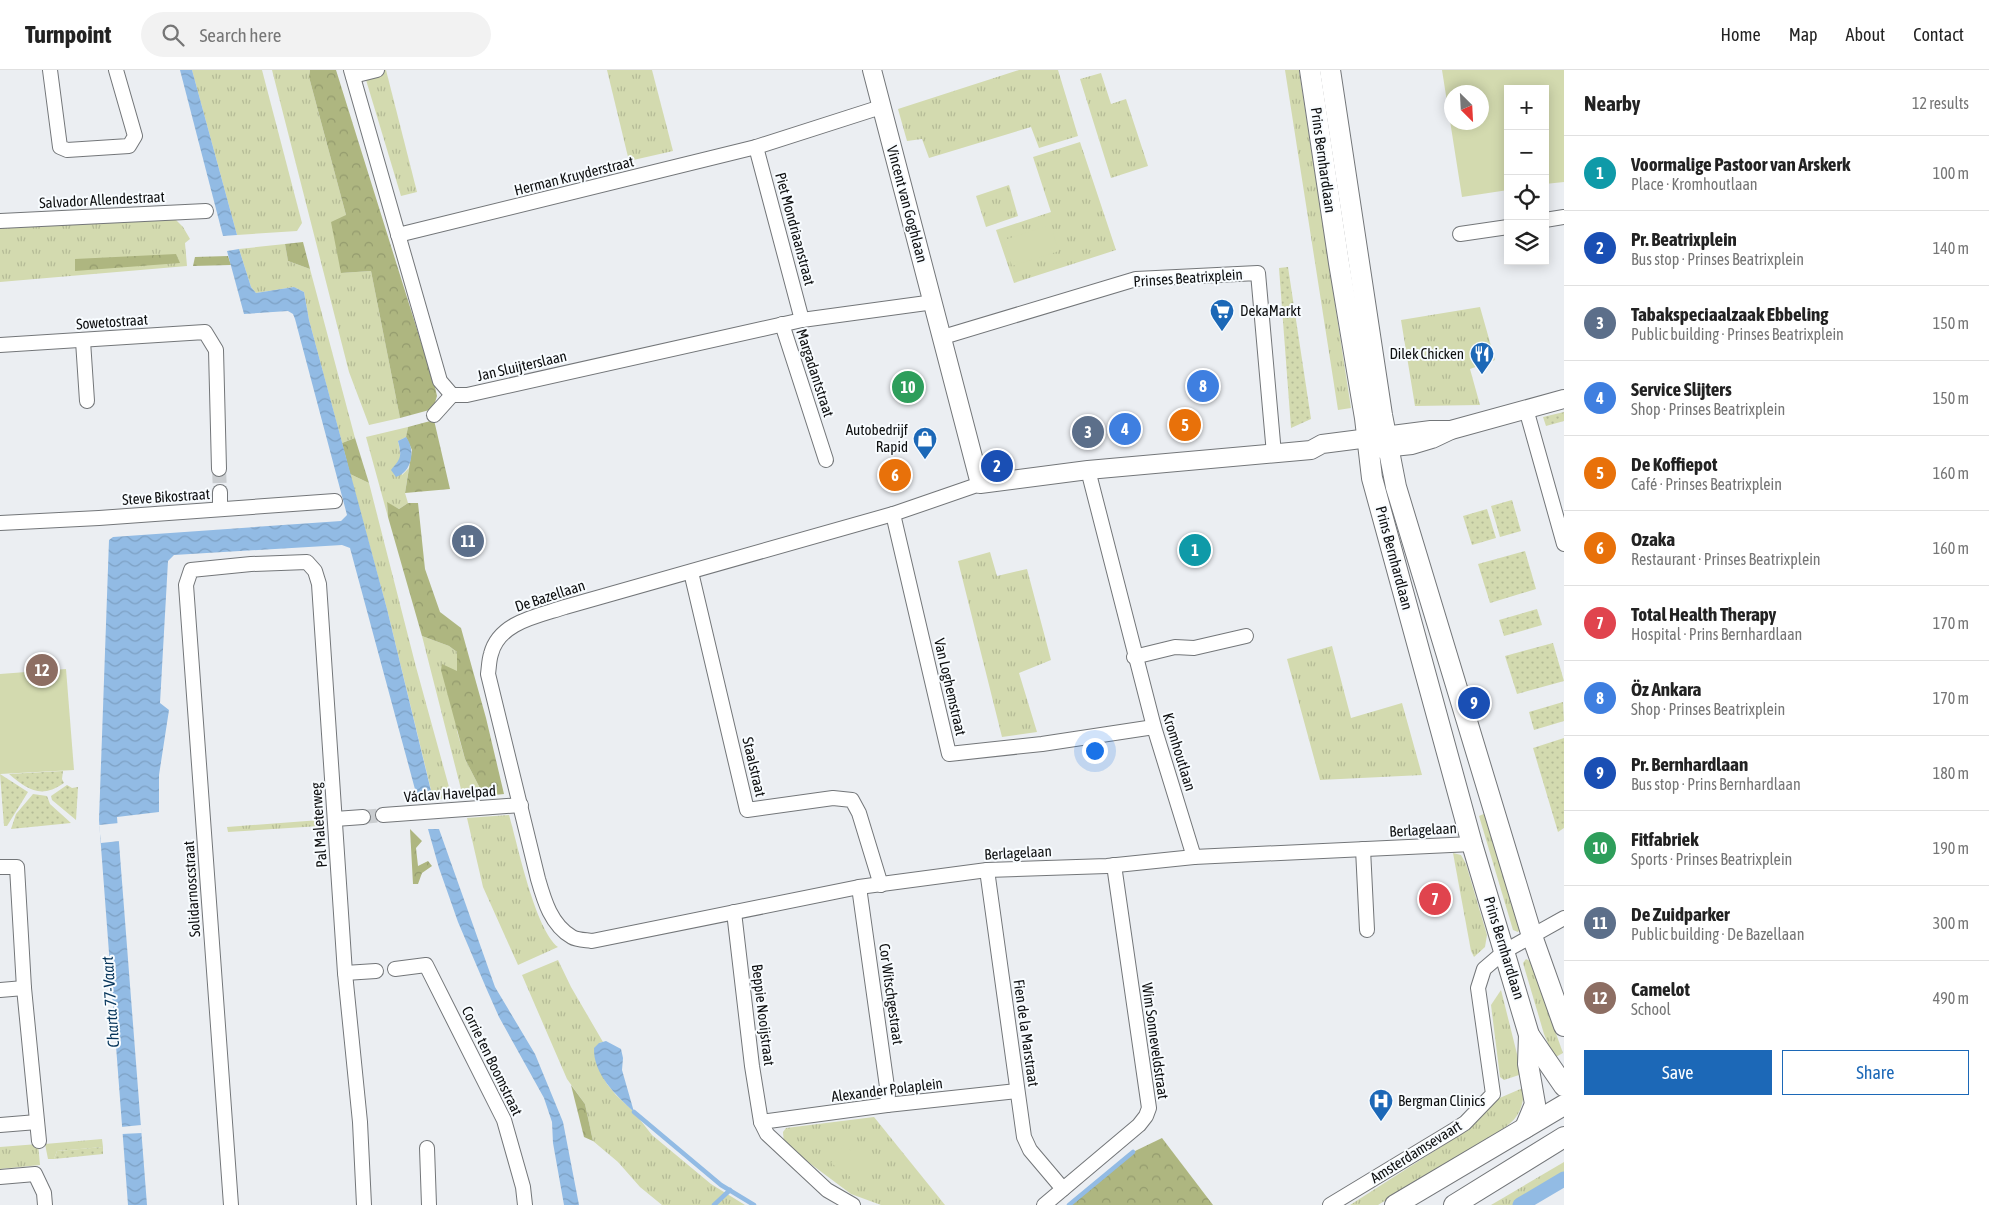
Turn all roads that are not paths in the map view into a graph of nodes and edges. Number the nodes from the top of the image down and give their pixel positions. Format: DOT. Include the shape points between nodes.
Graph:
graph roads {
  1 [pos="50,70"];
  2 [pos="116,70"];
  3 [pos="377,70"];
  4 [pos="872,70"];
  5 [pos="1310,70"];
  6 [pos="1330,70"];
  7 [pos="352,73"];
  8 [pos="880,107"];
  9 [pos="756,147"];
  10 [pos="206,211"];
  11 [pos="1564,217"];
  12 [pos="1549,219"];
  13 [pos="0,221"];
  14 [pos="1504,227"];
  15 [pos="1460,234"];
  16 [pos="398,235"];
  17 [pos="934,302"];
  18 [pos="802,320"];
  19 [pos="782,324"];
  20 [pos="943,337"];
  21 [pos="83,341"];
  22 [pos="0,346"];
  23 [pos="452,395"];
  24 [pos="1564,398"];
  25 [pos="87,401"];
  26 [pos="1526,409"];
  27 [pos="434,415"];
  28 [pos="1378,443"];
  29 [pos="1310,450"];
  30 [pos="1274,454"];
  31 [pos="826,460"];
  32 [pos="219,469"];
  33 [pos="1088,470"];
  34 [pos="980,484"];
  35 [pos="220,492"];
  36 [pos="335,501"];
  37 [pos="1559,506"];
  38 [pos="220,509"];
  39 [pos="893,514"];
  40 [pos="0,523"];
  41 [pos="1564,544"];
  42 [pos="191,570"];
  43 [pos="691,572"];
  44 [pos="1246,636"];
  45 [pos="1134,656"];
  46 [pos="1154,727"];
  47 [pos="521,805"];
  48 [pos="382,815"];
  49 [pos="363,817"];
  50 [pos="335,819"];
  51 [pos="1472,844"];
  52 [pos="1363,849"];
  53 [pos="1194,857"];
  54 [pos="1114,865"];
  55 [pos="0,867"];
  56 [pos="987,870"];
  57 [pos="881,885"];
  58 [pos="859,887"];
  59 [pos="734,912"];
  60 [pos="1564,918"];
  61 [pos="1367,930"];
  62 [pos="1532,936"];
  63 [pos="572,937"];
  64 [pos="1505,951"];
  65 [pos="395,969"];
  66 [pos="376,971"];
  67 [pos="346,973"];
  68 [pos="24,988"];
  69 [pos="0,990"];
  70 [pos="1564,1026"];
  71 [pos="1529,1035"];
  72 [pos="1564,1086"];
  73 [pos="1017,1091"];
  74 [pos="887,1105"];
  75 [pos="1564,1105"];
  76 [pos="37,1122"];
  77 [pos="761,1122"];
  78 [pos="0,1125"];
  79 [pos="1525,1128"];
  80 [pos="1564,1136"];
  81 [pos="39,1141"];
  82 [pos="427,1148"];
  83 [pos="0,1177"];
  84 [pos="1062,1189"];
  85 [pos="45,1205"];
  86 [pos="231,1205"];
  87 [pos="364,1205"];
  88 [pos="429,1205"];
  89 [pos="524,1205"];
  90 [pos="853,1205"];
  91 [pos="1044,1205"];
  92 [pos="1330,1205"];
  93 [pos="1395,1205"];
  94 [pos="1454,1205"];
  1 -- 2 [label="street" via="60,147 67,150 129,146 135,136"];
  3 -- 7 [label="street"];
  4 -- 8 [label="street, Vincent van Goghlaan"];
  5 -- 28 [label="main road, Prins Bernhardlaan" via="1338,263"];
  6 -- 28 [label="main road, Prins Bernhardlaan" via="1359,269"];
  7 -- 16 [label="street"];
  8 -- 9 [label="street"];
  8 -- 17 [label="street, Vincent van Goghlaan"];
  9 -- 16 [label="street, Herman Kruyderstraat"];
  9 -- 18 [label="street, Piet Mondriaanstraat"];
  10 -- 13 [label="street, Salvador Allendestraat"];
  11 -- 12 [label="street"];
  14 -- 15 [label="street"];
  16 -- 23 [label="street" via="440,381"];
  17 -- 18 [label="street, Jan Sluijterslaan"];
  17 -- 20 [label="street"];
  18 -- 19 [label="street, Jan Sluijterslaan"];
  19 -- 23 [label="street, Jan Sluijterslaan" via="467,395"];
  19 -- 31 [label="street, Margadantstraat"];
  20 -- 30 [label="street, Prinses Beatrixplein" via="1136,279 1258,272"];
  20 -- 34 [label="street"];
  21 -- 22 [label="street, Sowetostraat"];
  21 -- 25 [label="street"];
  21 -- 32 [label="street, Sowetostraat" via="205,332 216,350"];
  23 -- 27 [label="street"];
  24 -- 26 [label="street"];
  26 -- 28 [label="street" via="1451,430 1432,430"];
  26 -- 37 [label="street"];
  28 -- 29 [label="street" via="1322,444"];
  28 -- 29 [label="street" via="1322,455"];
  28 -- 51 [label="main road, Prins Bernhardlaan" via="1372,478"];
  28 -- 62 [label="main road, Prins Bernhardlaan" via="1396,487"];
  29 -- 30 [label="street"];
  30 -- 33 [label="street"];
  33 -- 34 [label="street"];
  33 -- 45 [label="street, Kromhoutlaan"];
  34 -- 39 [label="street"];
  35 -- 38 [label="street"];
  36 -- 38 [label="street, Steve Bikostraat"];
  37 -- 41 [label="street"];
  38 -- 40 [label="street, Steve Bikostraat"];
  39 -- 43 [label="street, De Bazellaan"];
  39 -- 46 [label="street, Van Loghemstraat" via="949,754"];
  42 -- 50 [label="street, Pal Maleterweg" via="307,562 315,571 319,584"];
  42 -- 86 [label="street, Solidarnoscstraat" via="186,586"];
  43 -- 47 [label="street, De Bazellaan" via="565,607 514,624 502,634 491,652 488,674"];
  43 -- 57 [label="street, Staalstraat" via="747,810 833,798 852,800"];
  44 -- 45 [label="street" via="1194,648 1175,646"];
  45 -- 46 [label="street, Kromhoutlaan"];
  46 -- 53 [label="street, Kromhoutlaan"];
  47 -- 48 [label="street, Václav Havelpad"];
  47 -- 63 [label="street, De Bazellaan" via="544,899 553,920"];
  49 -- 50 [label="street"];
  50 -- 67 [label="street, Pal Maleterweg"];
  51 -- 52 [label="street, Berlagelaan"];
  51 -- 64 [label="main road, Prins Bernhardlaan"];
  52 -- 53 [label="street, Berlagelaan"];
  52 -- 61 [label="street"];
  53 -- 54 [label="street, Berlagelaan"];
  54 -- 56 [label="street, Berlagelaan"];
  54 -- 84 [label="street, Wim Sonneveldstraat" via="1149,1108 1140,1125"];
  55 -- 68 [label="street" via="17,867"];
  56 -- 57 [label="street, Berlagelaan"];
  56 -- 73 [label="street, Fien de la Marstraat"];
  57 -- 58 [label="street, Berlagelaan"];
  58 -- 59 [label="street, Berlagelaan"];
  58 -- 74 [label="street, Cor Witschgestraat"];
  59 -- 63 [label="street, Berlagelaan" via="592,941"];
  59 -- 77 [label="street, Beppie Nooijstraat"];
  60 -- 62 [label="street"];
  62 -- 64 [label="street"];
  62 -- 70 [label="main road, Prins Bernhardlaan"];
  64 -- 71 [label="main road, Prins Bernhardlaan"];
  64 -- 92 [label="street, Amsterdamsevaart" via="1484,970 1478,988 1493,1094 1465,1123"];
  65 -- 89 [label="street, Corrie ten Boomstraat" via="426,965 504,1120 523,1187"];
  66 -- 67 [label="street"];
  67 -- 87 [label="street, Pal Maleterweg"];
  68 -- 69 [label="street"];
  68 -- 76 [label="street"];
  71 -- 72 [label="main road, Prins Bernhardlaan"];
  71 -- 79 [label="main road, Prins Bernhardlaan" via="1528,1064 1535,1104"];
  73 -- 74 [label="street, Alexander Polaplein"];
  73 -- 84 [label="street, Fien de la Marstraat" via="1026,1144"];
  74 -- 77 [label="street, Alexander Polaplein"];
  75 -- 79 [label="main road"];
  76 -- 78 [label="street"];
  76 -- 81 [label="street"];
  77 -- 90 [label="street" via="767,1134 827,1190"];
  79 -- 93 [label="main road"];
  80 -- 94 [label="main road"];
  82 -- 88 [label="street"];
  83 -- 85 [label="street" via="35,1174 44,1193"];
  84 -- 91 [label="street, Wim Sonneveldstraat"];
}
